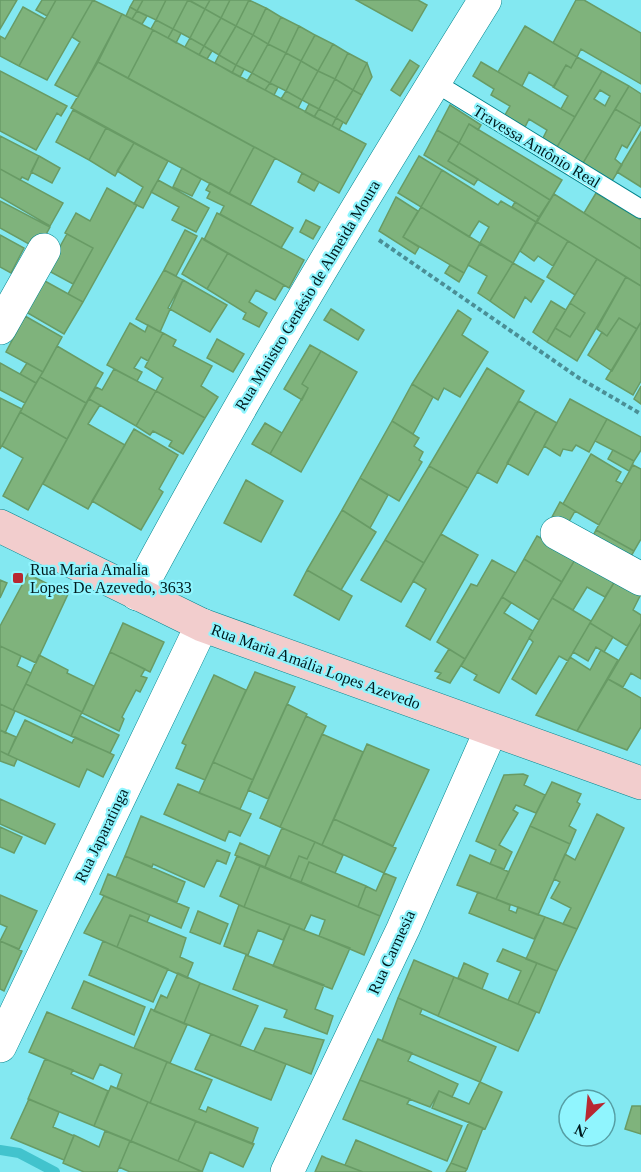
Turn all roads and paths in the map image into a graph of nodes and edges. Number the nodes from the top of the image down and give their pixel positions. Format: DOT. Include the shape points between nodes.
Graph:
graph roads {
  1 [pos="485,0"];
  2 [pos="434,82"];
  3 [pos="641,209"];
  4 [pos="349,221"];
  5 [pos="44,250"];
  6 [pos="0,328"];
  7 [pos="641,414"];
  8 [pos="0,526"];
  9 [pos="557,533"];
  10 [pos="641,579"];
  11 [pos="137,594"];
  12 [pos="202,625"];
  13 [pos="491,730"];
  14 [pos="641,783"];
  15 [pos="0,1046"];
  16 [pos="287,1172"];
  1 -- 2 [label="street, Rua Ministro Genésio de Almeida Moura"];
  2 -- 3 [label="lane, Travessa Antônio Real"];
  2 -- 4 [label="street, Rua Ministro Genésio de Almeida Moura"];
  4 -- 7 [label="path" via="579,378"];
  4 -- 11 [label="street, Rua Ministro Genésio de Almeida Moura" via="200,476"];
  5 -- 6 [label="street"];
  8 -- 11 [label="main road, Rua Maria Amália Lopes Azevedo"];
  9 -- 10 [label="street"];
  11 -- 12 [label="main road, Rua Maria Amália Lopes Azevedo"];
  12 -- 13 [label="main road, Rua Maria Amália Lopes Azevedo"];
  12 -- 15 [label="street, Rua Japaratinga"];
  13 -- 14 [label="main road, Rua Maria Amália Lopes Azevedo"];
  13 -- 16 [label="street, Rua Carmesia" via="408,918"];
}
